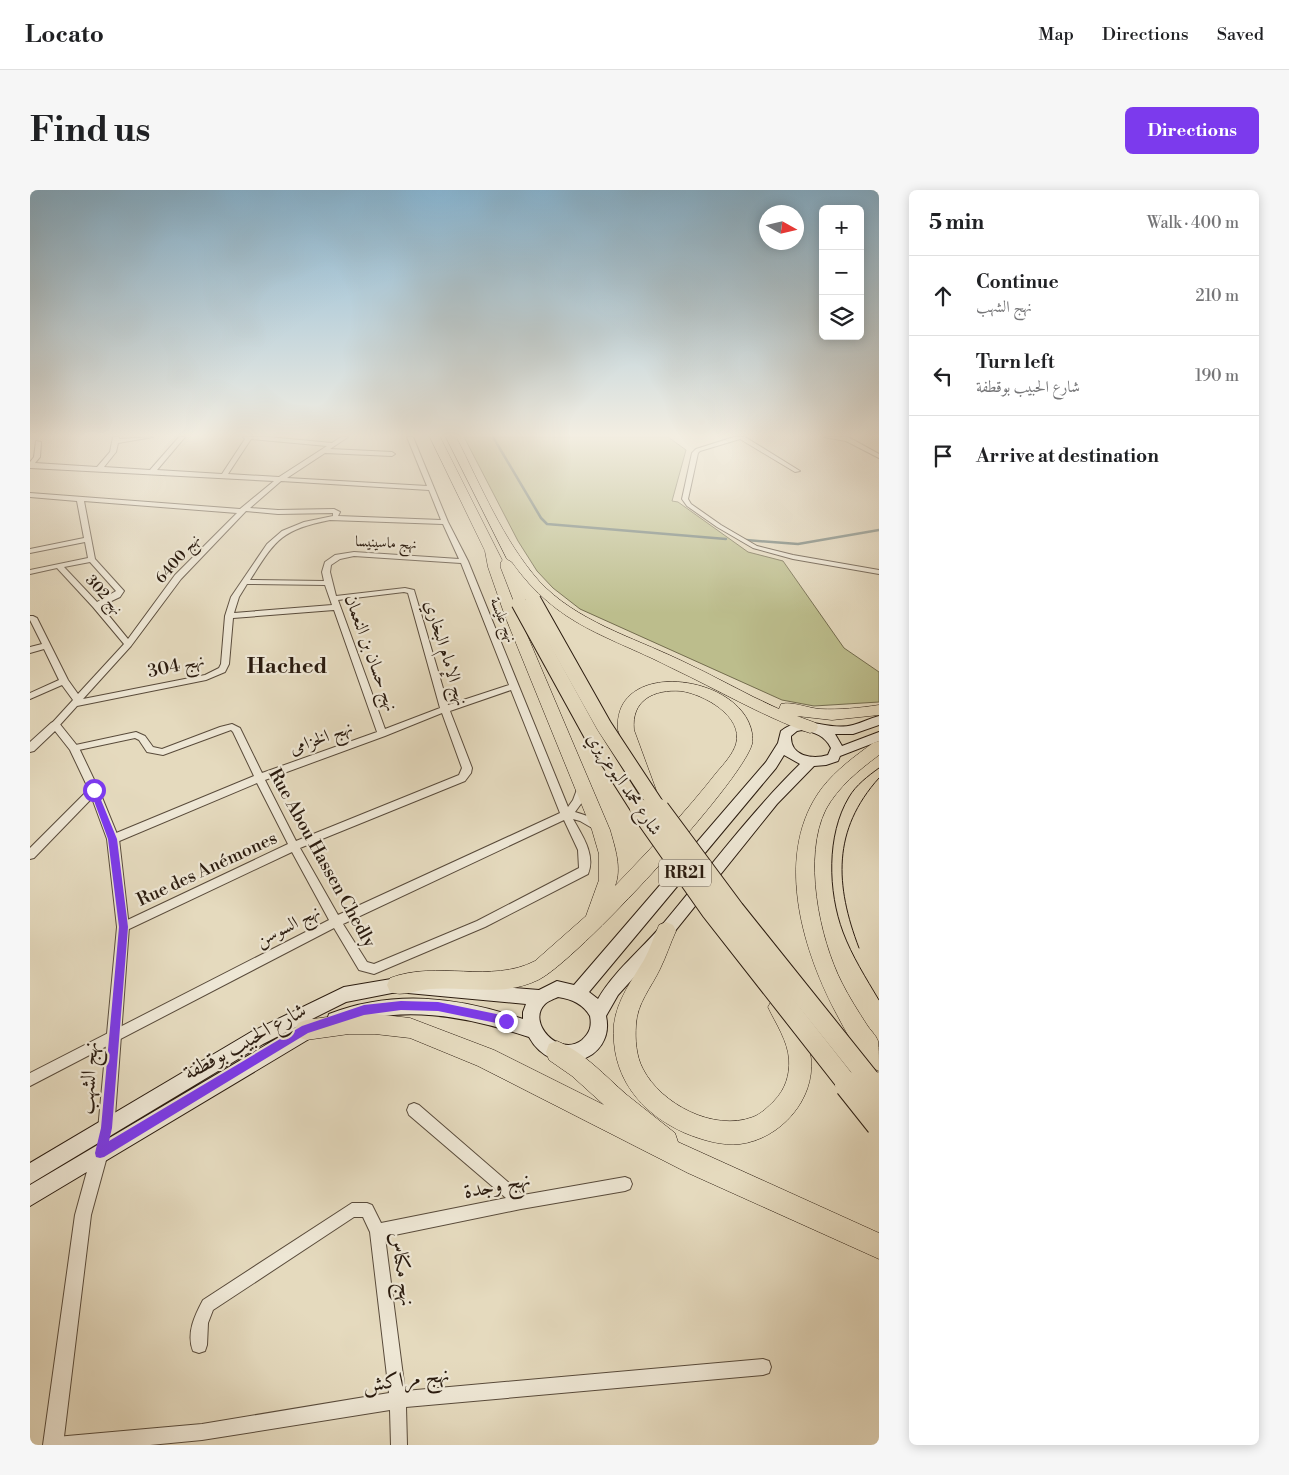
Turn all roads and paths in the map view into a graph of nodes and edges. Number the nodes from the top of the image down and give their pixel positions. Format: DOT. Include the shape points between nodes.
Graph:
graph roads {
  1 [pos="39,496"];
  2 [pos="261,496"];
  3 [pos="433,496"];
  4 [pos="464,496"];
  5 [pos="481,496"];
  6 [pos="686,496"];
  7 [pos="80,498"];
  8 [pos="244,510"];
  9 [pos="335,518"];
  10 [pos="445,522"];
  11 [pos="88,539"];
  12 [pos="509,550"];
  13 [pos="30,551"];
  14 [pos="491,552"];
  15 [pos="92,559"];
  16 [pos="464,561"];
  17 [pos="59,566"];
  18 [pos="30,572"];
  19 [pos="879,572"];
  20 [pos="244,582"];
  21 [pos="328,583"];
  22 [pos="526,602"];
  23 [pos="336,603"];
  24 [pos="96,605"];
  25 [pos="228,616"];
  26 [pos="33,618"];
  27 [pos="128,644"];
  28 [pos="46,646"];
  29 [pos="30,650"];
  30 [pos="699,675"];
  31 [pos="64,681"];
  32 [pos="514,686"];
  33 [pos="30,696"];
  34 [pos="76,702"];
  35 [pos="446,708"];
  36 [pos="879,710"];
  37 [pos="879,720"];
  38 [pos="55,725"];
  39 [pos="815,728"];
  40 [pos="382,734"];
  41 [pos="879,736"];
  42 [pos="784,744"];
  43 [pos="879,747"];
  44 [pos="30,748"];
  45 [pos="74,748"];
  46 [pos="836,753"];
  47 [pos="810,762"];
  48 [pos="467,768"];
  49 [pos="259,778"];
  50 [pos="582,787"];
  51 [pos="94,790"];
  52 [pos="650,798"];
  53 [pos="567,814"];
  54 [pos="601,830"];
  55 [pos="112,839"];
  56 [pos="294,846"];
  57 [pos="30,855"];
  58 [pos="335,922"];
  59 [pos="592,922"];
  60 [pos="123,927"];
  61 [pos="666,931"];
  62 [pos="754,966"];
  63 [pos="397,985"];
  64 [pos="578,993"];
  65 [pos="539,998"];
  66 [pos="598,1015"];
  67 [pos="306,1030"];
  68 [pos="533,1030"];
  69 [pos="113,1037"];
  70 [pos="557,1052"];
  71 [pos="879,1060"];
  72 [pos="30,1080"];
  73 [pos="879,1091"];
  74 [pos="414,1110"];
  75 [pos="879,1124"];
  76 [pos="106,1128"];
  77 [pos="100,1153"];
  78 [pos="697,1164"];
  79 [pos="30,1174"];
  80 [pos="626,1184"];
  81 [pos="30,1196"];
  82 [pos="521,1202"];
  83 [pos="377,1231"];
  84 [pos="879,1246"];
  85 [pos="199,1346"];
  86 [pos="763,1367"];
  87 [pos="398,1400"];
  88 [pos="54,1445"];
  89 [pos="399,1445"];
  1 -- 7 [label="street"];
  2 -- 8 [label="street, نهج 6400"];
  3 -- 10 [label="street, نهج عليسة"];
  4 -- 14 [label="highway, شارع محمد البوعزيزي / RR21"];
  5 -- 12 [label="highway, شارع محمد البوعزيزي / RR21"];
  6 -- 19 [label="street" via="689,504 755,547"];
  7 -- 8 [label="street"];
  7 -- 11 [label="street"];
  8 -- 9 [label="street" via="334,511"];
  8 -- 27 [label="street, نهج 6400" via="178,577"];
  9 -- 10 [label="street"];
  9 -- 20 [label="street, نهج 304" via="306,523 284,532 269,546"];
  10 -- 16 [label="street, نهج عليسة"];
  11 -- 13 [label="street"];
  11 -- 15 [label="street"];
  12 -- 22 [label="highway, شارع محمد البوعزيزي / RR21"];
  12 -- 30 [label="highway" via="540,590 566,610 605,632"];
  14 -- 22 [label="highway, شارع محمد البوعزيزي / RR21"];
  14 -- 50 [label="highway" via="512,616"];
  15 -- 17 [label="street"];
  15 -- 24 [label="street" via="120,591"];
  16 -- 21 [label="street, نهج ماسينيسا" via="345,555 328,564"];
  16 -- 32 [label="street, نهج عليسة"];
  17 -- 18 [label="street"];
  17 -- 24 [label="street, نهج 302"];
  20 -- 21 [label="street"];
  20 -- 25 [label="street, نهج 304"];
  21 -- 23 [label="street, نهج حسان بن النعمان"];
  22 -- 52 [label="highway, شارع محمد البوعزيزي / RR21, bridge"];
  22 -- 62 [label="highway, شارع محمد البوعزيزي / RR21, bridge" via="572,702 618,779"];
  23 -- 25 [label="street"];
  23 -- 35 [label="street, نهج الإمام البخاري" via="405,590 411,592"];
  23 -- 40 [label="street, نهج حسان بن النعمان"];
  24 -- 27 [label="street, نهج 302"];
  25 -- 34 [label="street, نهج 304" via="225,664 215,674"];
  26 -- 28 [label="street"];
  27 -- 34 [label="street, نهج 6400"];
  28 -- 29 [label="street"];
  28 -- 31 [label="street"];
  30 -- 36 [label="highway" via="800,712 849,714"];
  30 -- 39 [label="highway" via="779,716"];
  31 -- 33 [label="street"];
  31 -- 34 [label="street"];
  32 -- 35 [label="street, نهج الخزامى"];
  32 -- 53 [label="street, نهج عليسة"];
  34 -- 38 [label="street, نهج 6400"];
  35 -- 40 [label="street, نهج الخزامى"];
  35 -- 48 [label="street, نهج الإمام البخاري"];
  37 -- 39 [label="main road" via="853,730"];
  38 -- 44 [label="street"];
  38 -- 45 [label="street, نهج الشهب"];
  39 -- 42 [label="main road" via="794,727 788,730"];
  39 -- 46 [label="main road" via="831,738 837,748"];
  40 -- 49 [label="street, نهج الخزامى"];
  41 -- 46 [label="main road"];
  42 -- 47 [label="main road" via="794,755"];
  42 -- 64 [label="main road" via="771,765"];
  43 -- 71 [label="highway" via="846,771 820,804 809,834 805,875 811,930 825,970 843,1006"];
  45 -- 49 [label="street, Rue Abou Hassen Chedly" via="136,735 150,750 163,752 232,727 237,730"];
  45 -- 51 [label="street, نهج الشهب"];
  46 -- 47 [label="main road" via="827,761"];
  47 -- 61 [label="main road" via="772,800"];
  48 -- 56 [label="street, Rue des Anémones" via="462,778"];
  49 -- 55 [label="street, نهج الخزامى"];
  49 -- 56 [label="street, Rue Abou Hassen Chedly"];
  50 -- 53 [label="street" via="578,801"];
  50 -- 54 [label="highway"];
  51 -- 55 [label="street, نهج الشهب"];
  51 -- 57 [label="street"];
  52 -- 59 [label="highway" via="626,729 626,711 632,701 642,693 658,688 693,687 718,700 739,718 744,732 743,746 728,769 686,822"];
  52 -- 73 [label="highway, شارع محمد البوعزيزي / RR21, bridge" via="770,957"];
  53 -- 54 [label="street" via="583,818"];
  53 -- 58 [label="street, نهج السوسن"];
  53 -- 58 [label="street, Rue Abou Hassen Chedly" via="585,854 587,864 584,871 481,924 374,969 363,966"];
  54 -- 59 [label="highway" via="608,854 608,880"];
  55 -- 60 [label="street, نهج الشهب"];
  56 -- 58 [label="street, Rue Abou Hassen Chedly"];
  56 -- 60 [label="street, Rue des Anémones"];
  58 -- 69 [label="street, نهج السوسن"];
  59 -- 63 [label="highway" via="542,969 512,980 434,979"];
  60 -- 69 [label="street, نهج الشهب"];
  61 -- 62 [label="highway" via="652,965 632,998 625,1023 626,1052 635,1078 650,1097 676,1118 712,1131 741,1132 765,1124 782,1112 797,1087 800,1060 790,1025"];
  61 -- 66 [label="main road" via="612,990"];
  62 -- 75 [label="highway, شارع محمد البوعزيزي / RR21, bridge"];
  63 -- 65 [label="main road, شارع الحبيب بوقطفة"];
  63 -- 76 [label="main road, شارع الحبيب بوقطفة" via="344,995 313,1010 257,1038"];
  64 -- 65 [label="main road" via="557,989"];
  64 -- 66 [label="main road" via="590,1002"];
  65 -- 68 [label="main road" via="531,1013"];
  66 -- 70 [label="main road" via="599,1026 590,1046 569,1054"];
  67 -- 68 [label="main road, شارع الحبيب بوقطفة" via="364,1010 401,1006 438,1007 474,1013"];
  67 -- 77 [label="main road, شارع الحبيب بوقطفة"];
  67 -- 78 [label="highway" via="374,1024 417,1031 486,1058"];
  68 -- 70 [label="main road" via="542,1044"];
  69 -- 72 [label="street, نهج السوسن"];
  69 -- 76 [label="street, نهج الشهب"];
  70 -- 78 [label="highway"];
  74 -- 82 [label="street"];
  76 -- 77 [label="street, نهج الشهب"];
  76 -- 79 [label="main road, شارع الحبيب بوقطفة"];
  77 -- 81 [label="main road, شارع الحبيب بوقطفة"];
  77 -- 88 [label="street, نهج الشهب" via="83,1216"];
  78 -- 84 [label="highway"];
  80 -- 82 [label="street, نهج وجدة"];
  82 -- 83 [label="street, نهج وجدة"];
  83 -- 85 [label="street, نهج مكناس" via="367,1210 352,1210 208,1305 200,1322"];
  83 -- 87 [label="street, نهج مكناس"];
  86 -- 87 [label="street, نهج مراكش"];
  87 -- 88 [label="street, نهج مراكش" via="202,1432"];
  87 -- 89 [label="street, نهج مكناس"];
}
